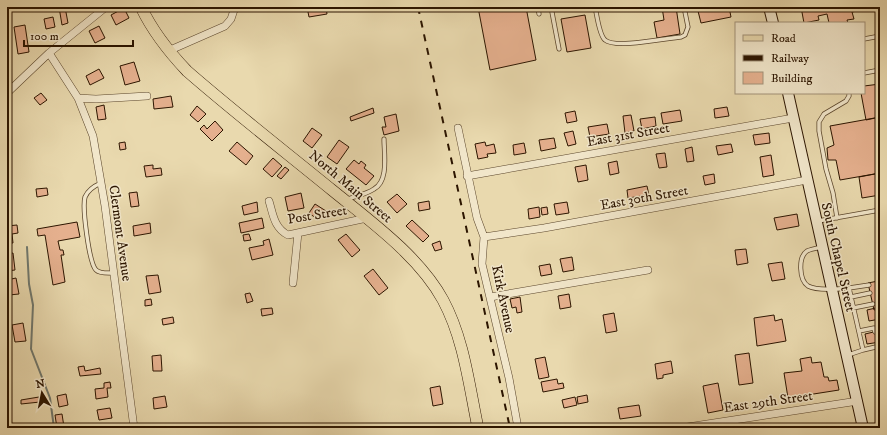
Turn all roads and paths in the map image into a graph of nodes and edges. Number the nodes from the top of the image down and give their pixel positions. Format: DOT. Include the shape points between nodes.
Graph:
graph roads {
  1 [pos="106,7"];
  2 [pos="142,7"];
  3 [pos="235,7"];
  4 [pos="538,7"];
  5 [pos="565,7"];
  6 [pos="595,7"];
  7 [pos="684,7"];
  8 [pos="769,7"];
  9 [pos="551,8"];
  10 [pos="539,14"];
  11 [pos="773,22"];
  12 [pos="880,36"];
  13 [pos="865,39"];
  14 [pos="559,49"];
  15 [pos="168,51"];
  16 [pos="49,53"];
  17 [pos="880,70"];
  18 [pos="865,73"];
  19 [pos="7,93"];
  20 [pos="788,94"];
  21 [pos="849,94"];
  22 [pos="147,96"];
  23 [pos="78,98"];
  24 [pos="793,118"];
  25 [pos="458,128"];
  26 [pos="384,140"];
  27 [pos="467,176"];
  28 [pos="808,180"];
  29 [pos="102,183"];
  30 [pos="269,201"];
  31 [pos="346,201"];
  32 [pos="880,210"];
  33 [pos="367,218"];
  34 [pos="837,218"];
  35 [pos="816,222"];
  36 [pos="298,233"];
  37 [pos="484,237"];
  38 [pos="822,247"];
  39 [pos="648,270"];
  40 [pos="114,273"];
  41 [pos="293,283"];
  42 [pos="869,285"];
  43 [pos="849,288"];
  44 [pos="832,290"];
  45 [pos="870,293"];
  46 [pos="851,296"];
  47 [pos="490,297"];
  48 [pos="873,304"];
  49 [pos="853,308"];
  50 [pos="875,329"];
  51 [pos="859,331"];
  52 [pos="878,345"];
  53 [pos="864,350"];
  54 [pos="847,355"];
  55 [pos="858,402"];
  56 [pos="731,420"];
  57 [pos="7,421"];
  58 [pos="8,428"];
  59 [pos="134,428"];
  60 [pos="478,428"];
  61 [pos="518,428"];
  62 [pos="681,428"];
  63 [pos="732,428"];
  64 [pos="863,428"];
  1 -- 16 [label="street"];
  2 -- 15 [label="main road, North Main Street"];
  3 -- 15 [label="street" via="231,19 225,26"];
  4 -- 10 [label="lane"];
  5 -- 9 [label="lane"];
  6 -- 7 [label="lane" via="605,40 625,44 685,35 688,27"];
  8 -- 11 [label="street"];
  9 -- 14 [label="lane"];
  12 -- 13 [label="lane"];
  15 -- 31 [label="main road, North Main Street" via="187,71"];
  16 -- 19 [label="street"];
  16 -- 23 [label="street, Clermont Avenue"];
  17 -- 18 [label="lane"];
  20 -- 24 [label="street, South Chapel Street"];
  21 -- 34 [label="lane" via="846,101 824,114 819,122"];
  22 -- 23 [label="street"];
  23 -- 29 [label="street, Clermont Avenue" via="93,136"];
  24 -- 27 [label="street, East 31st Street"];
  24 -- 28 [label="street, South Chapel Street"];
  25 -- 27 [label="street, Kirk Avenue"];
  26 -- 31 [label="lane" via="384,174 381,183 375,189"];
  27 -- 37 [label="street, Kirk Avenue"];
  28 -- 35 [label="street, South Chapel Street"];
  28 -- 37 [label="street, East 30th Street"];
  29 -- 40 [label="street, Clermont Avenue"];
  29 -- 40 [label="lane" via="92,187 85,196 85,220 95,269 99,272"];
  30 -- 36 [label="street, Post Street" via="277,226 288,235"];
  31 -- 33 [label="main road, North Main Street"];
  32 -- 34 [label="lane"];
  33 -- 36 [label="street, Post Street"];
  33 -- 60 [label="main road, North Main Street" via="414,260 431,280 443,300 461,348"];
  34 -- 35 [label="lane"];
  35 -- 38 [label="street, South Chapel Street"];
  36 -- 41 [label="street"];
  37 -- 47 [label="street, Kirk Avenue" via="482,264"];
  38 -- 44 [label="street, South Chapel Street"];
  38 -- 44 [label="lane" via="804,254 801,265 803,279 808,286"];
  39 -- 47 [label="street"];
  40 -- 59 [label="street, Clermont Avenue"];
  42 -- 43 [label="lane"];
  43 -- 44 [label="lane"];
  43 -- 46 [label="lane"];
  44 -- 54 [label="street, South Chapel Street"];
  45 -- 46 [label="lane"];
  46 -- 49 [label="lane"];
  47 -- 61 [label="street, Kirk Avenue"];
  48 -- 49 [label="lane"];
  49 -- 51 [label="lane"];
  50 -- 51 [label="lane"];
  51 -- 53 [label="lane"];
  52 -- 53 [label="lane"];
  53 -- 54 [label="lane"];
  54 -- 55 [label="street, South Chapel Street"];
  55 -- 56 [label="street, East 29th Street"];
  55 -- 64 [label="street, South Chapel Street"];
  56 -- 62 [label="street, East 29th Street"];
  56 -- 63 [label="street"];
  57 -- 58 [label="street"];
}
